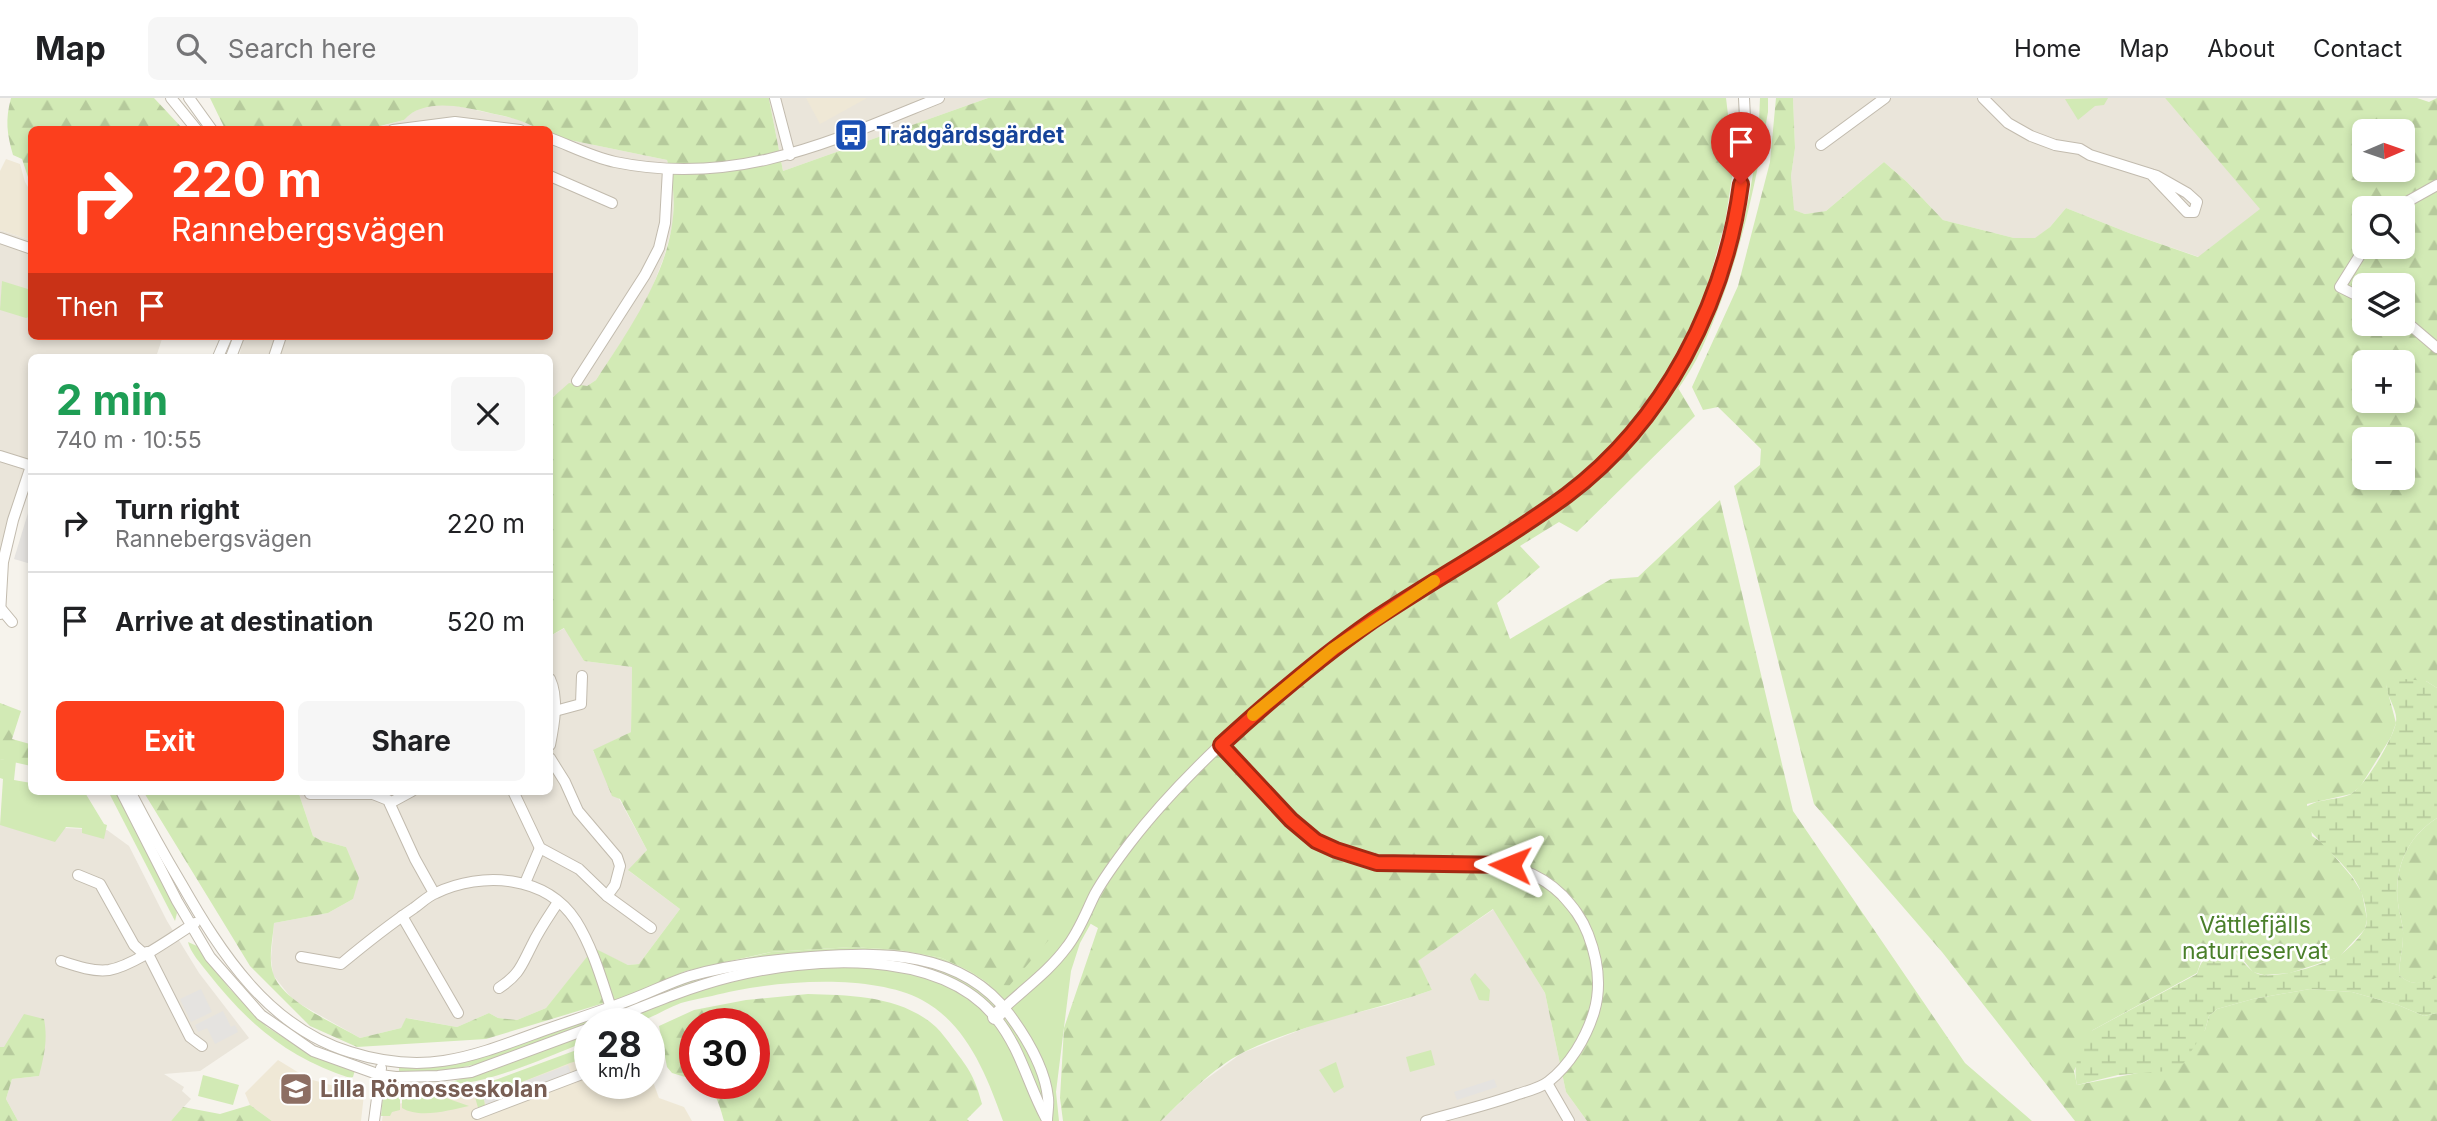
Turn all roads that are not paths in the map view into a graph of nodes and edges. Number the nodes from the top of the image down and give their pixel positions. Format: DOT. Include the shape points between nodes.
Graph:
graph roads {
  1 [pos="171,98"];
  2 [pos="189,98"];
  3 [pos="775,98"];
  4 [pos="939,98"];
  5 [pos="1744,98"];
  6 [pos="1885,98"];
  7 [pos="1983,98"];
  8 [pos="194,126"];
  9 [pos="209,126"];
  10 [pos="422,126"];
  11 [pos="470,126"];
  12 [pos="553,139"];
  13 [pos="1821,145"];
  14 [pos="790,155"];
  15 [pos="668,169"];
  16 [pos="2151,174"];
  17 [pos="553,177"];
  18 [pos="2437,185"];
  19 [pos="2415,197"];
  20 [pos="612,203"];
  21 [pos="0,239"];
  22 [pos="28,248"];
  23 [pos="2358,259"];
  24 [pos="2352,293"];
  25 [pos="2415,329"];
  26 [pos="2437,348"];
  27 [pos="577,381"];
  28 [pos="0,456"];
  29 [pos="28,465"];
  30 [pos="28,475"];
  31 [pos="1,612"];
  32 [pos="12,622"];
  33 [pos="582,676"];
  34 [pos="553,686"];
  35 [pos="555,711"];
  36 [pos="553,725"];
  37 [pos="1221,745"];
  38 [pos="553,763"];
  39 [pos="123,795"];
  40 [pos="132,795"];
  41 [pos="376,795"];
  42 [pos="405,795"];
  43 [pos="515,795"];
  44 [pos="390,803"];
  45 [pos="540,848"];
  46 [pos="78,874"];
  47 [pos="525,883"];
  48 [pos="435,893"];
  49 [pos="607,896"];
  50 [pos="558,902"];
  51 [pos="402,916"];
  52 [pos="202,919"];
  53 [pos="191,926"];
  54 [pos="651,928"];
  55 [pos="146,953"];
  56 [pos="301,957"];
  57 [pos="61,961"];
  58 [pos="499,988"];
  59 [pos="610,1008"];
  60 [pos="628,1008"];
  61 [pos="1000,1012"];
  62 [pos="458,1013"];
  63 [pos="574,1027"];
  64 [pos="574,1034"];
  65 [pos="202,1046"];
  66 [pos="382,1061"];
  67 [pos="380,1075"];
  68 [pos="574,1077"];
  69 [pos="1547,1083"];
  70 [pos="477,1114"];
  71 [pos="374,1121"];
  72 [pos="1047,1121"];
  73 [pos="1426,1121"];
  74 [pos="1569,1121"];
  1 -- 8 [label="street"];
  2 -- 9 [label="street"];
  3 -- 14 [label="street"];
  4 -- 14 [label="street"];
  5 -- 37 [label="street" via="1741,184 1724,262 1700,328 1647,414 1569,493 1333,649"];
  6 -- 13 [label="street"];
  7 -- 16 [label="street" via="2031,136"];
  10 -- 11 [label="street" via="451,122"];
  12 -- 15 [label="street" via="614,162"];
  14 -- 15 [label="street" via="723,167"];
  15 -- 27 [label="street" via="659,248"];
  17 -- 20 [label="street"];
  18 -- 19 [label="street"];
  21 -- 22 [label="street"];
  23 -- 24 [label="street" via="2340,287"];
  25 -- 26 [label="street"];
  28 -- 29 [label="street"];
  30 -- 31 [label="street" via="3,562"];
  31 -- 32 [label="street"];
  33 -- 35 [label="street" via="581,704"];
  34 -- 35 [label="street"];
  35 -- 36 [label="street"];
  37 -- 61 [label="street" via="1131,841 1055,962"];
  37 -- 69 [label="street" via="1291,820 1316,841 1336,850 1377,863 1510,865 1556,889 1585,925 1599,985 1581,1042"];
  38 -- 49 [label="street" via="579,811 617,857 620,866"];
  39 -- 53 [label="street"];
  40 -- 52 [label="street"];
  41 -- 44 [label="street"];
  42 -- 44 [label="street"];
  43 -- 45 [label="street"];
  44 -- 48 [label="street"];
  45 -- 47 [label="street"];
  45 -- 49 [label="street" via="579,869"];
  46 -- 55 [label="street" via="100,884 134,945"];
  47 -- 48 [label="street" via="482,880"];
  47 -- 50 [label="street"];
  48 -- 51 [label="street"];
  49 -- 54 [label="street"];
  50 -- 58 [label="street" via="522,967"];
  50 -- 59 [label="street" via="575,920"];
  51 -- 56 [label="street" via="341,964"];
  51 -- 62 [label="street"];
  52 -- 53 [label="street"];
  52 -- 66 [label="street" via="242,976 288,1021 346,1051"];
  53 -- 55 [label="street"];
  53 -- 67 [label="street" via="261,1015 313,1051"];
  55 -- 57 [label="street" via="105,970"];
  55 -- 65 [label="street" via="190,1037"];
  60 -- 61 [label="street" via="688,977 769,961 865,954 942,965 970,979"];
  61 -- 72 [label="street" via="1029,1045 1042,1074"];
  63 -- 66 [label="street" via="447,1062"];
  64 -- 67 [label="street" via="471,1072"];
  66 -- 67 [label="street"];
  67 -- 71 [label="street"];
  68 -- 70 [label="street"];
  69 -- 73 [label="street"];
  69 -- 74 [label="street"];
}
